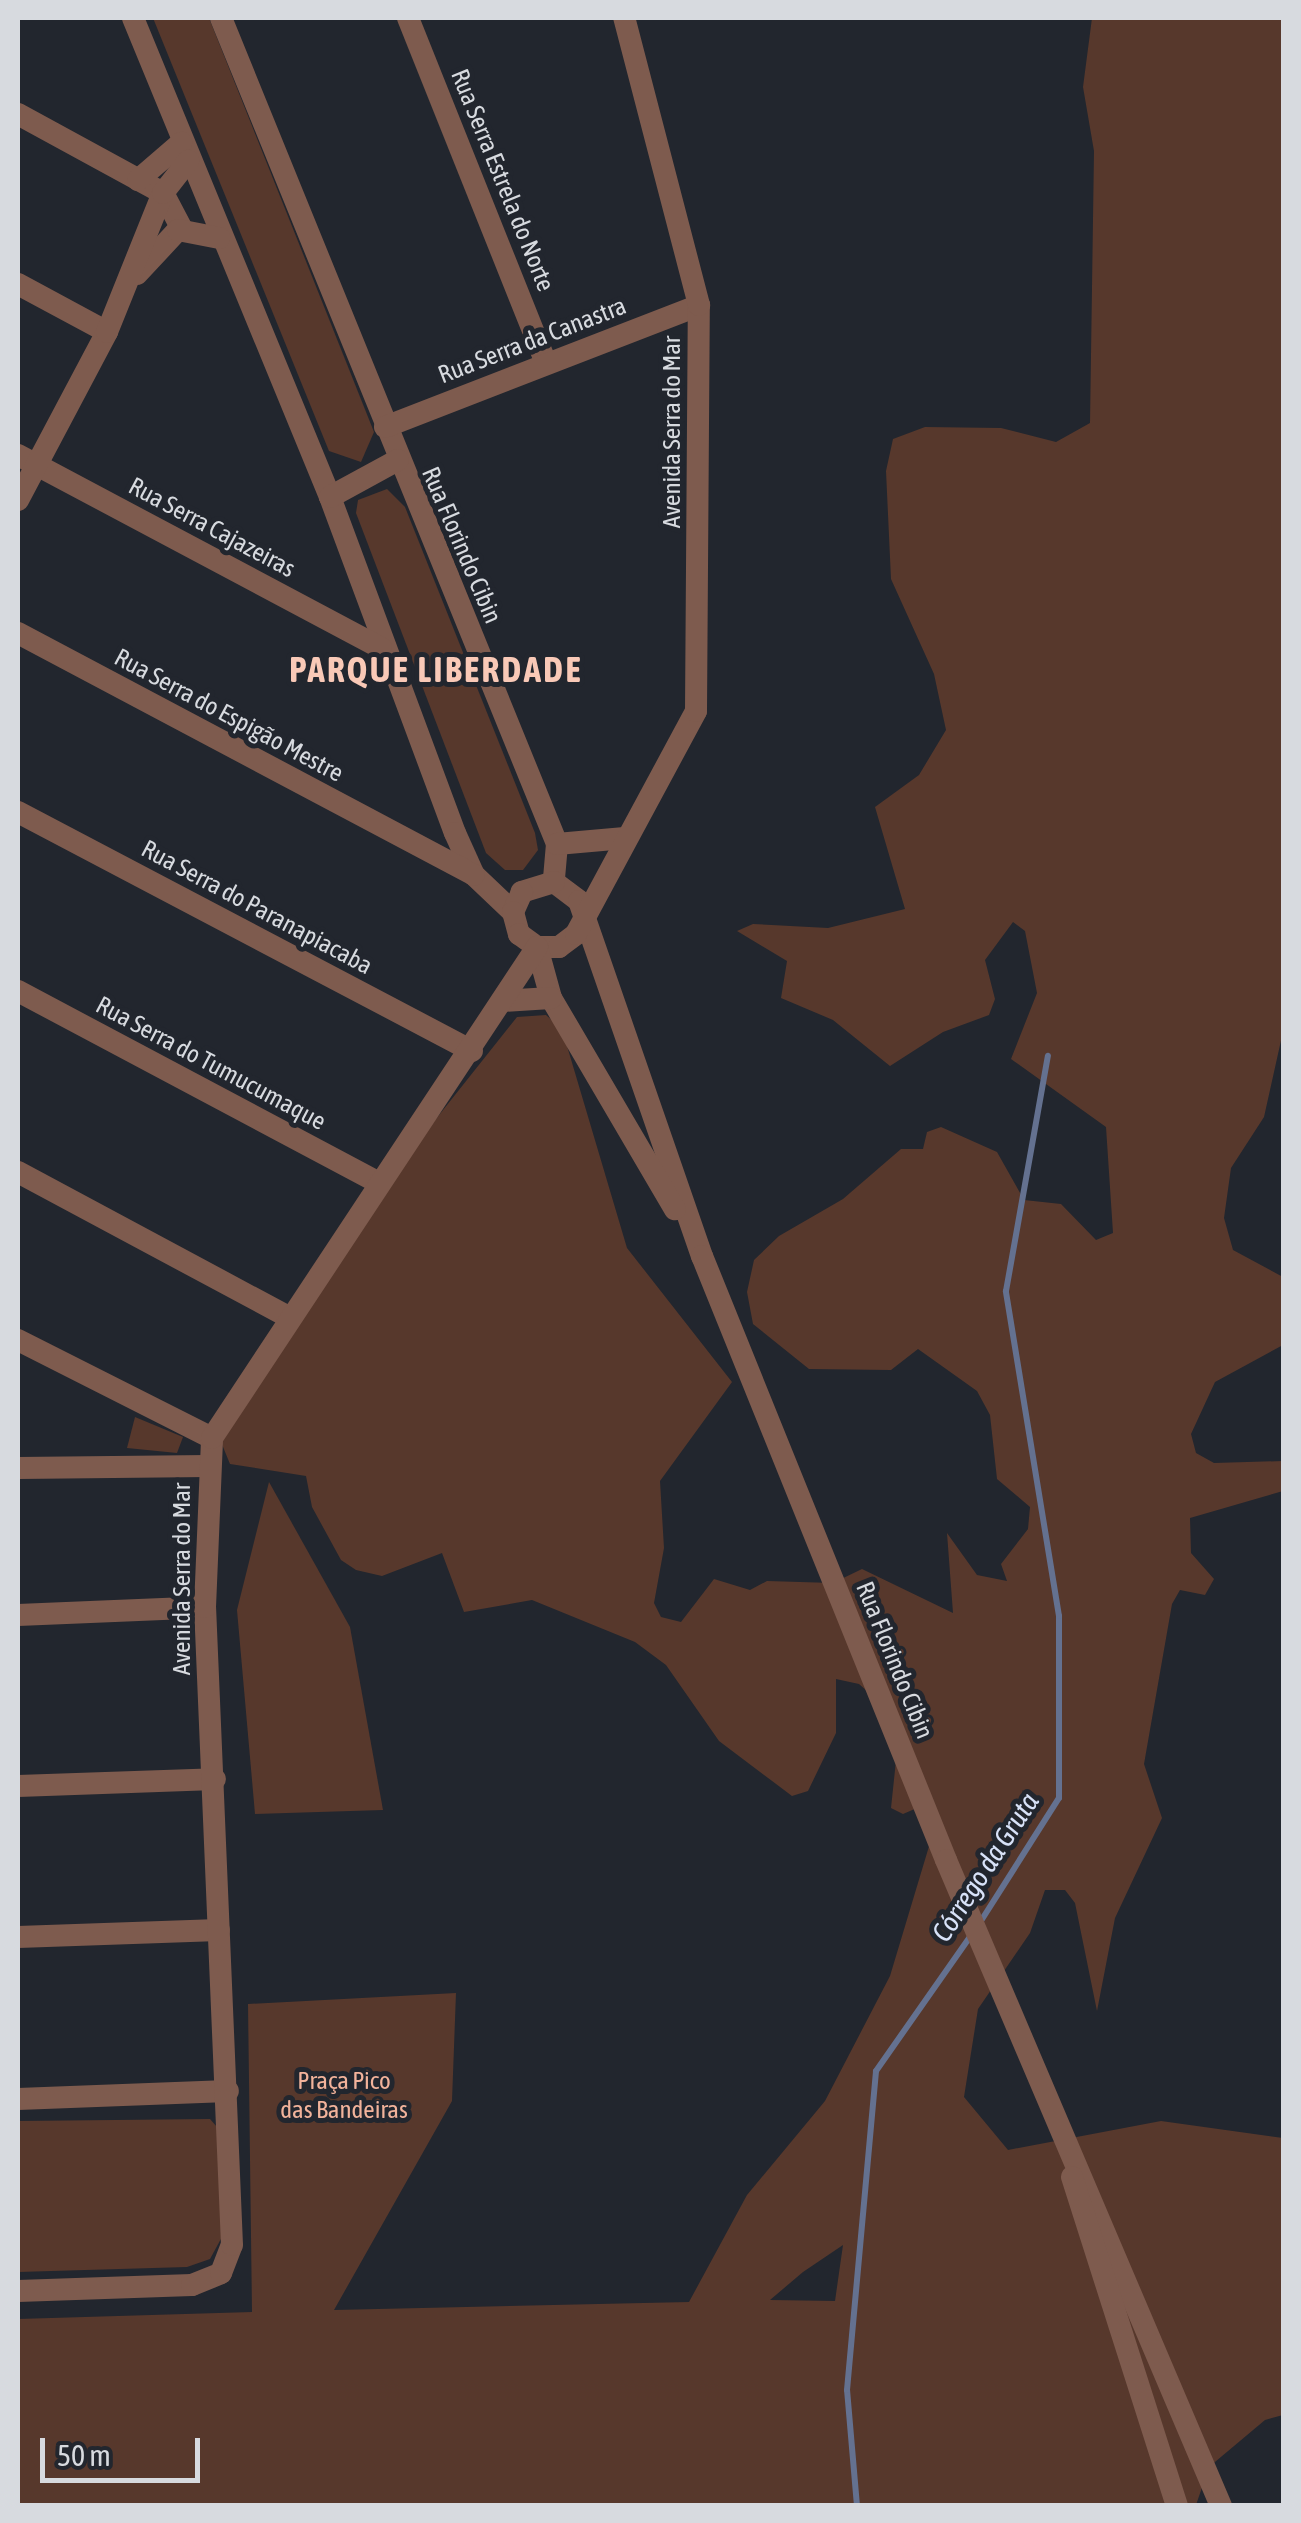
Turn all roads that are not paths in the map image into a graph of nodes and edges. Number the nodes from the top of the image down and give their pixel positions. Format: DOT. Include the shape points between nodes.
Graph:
graph roads {
  1 [pos="133,18"];
  2 [pos="221,18"];
  3 [pos="408,18"];
  4 [pos="624,18"];
  5 [pos="18,114"];
  6 [pos="185,152"];
  7 [pos="138,180"];
  8 [pos="162,193"];
  9 [pos="182,230"];
  10 [pos="219,238"];
  11 [pos="18,284"];
  12 [pos="128,284"];
  13 [pos="699,305"];
  14 [pos="107,332"];
  15 [pos="546,363"];
  16 [pos="385,426"];
  17 [pos="26,460"];
  18 [pos="398,460"];
  19 [pos="330,497"];
  20 [pos="18,500"];
  21 [pos="363,594"];
  22 [pos="332,622"];
  23 [pos="18,633"];
  24 [pos="381,648"];
  25 [pos="18,812"];
  26 [pos="455,833"];
  27 [pos="624,838"];
  28 [pos="557,844"];
  29 [pos="416,846"];
  30 [pos="474,875"];
  31 [pos="563,887"];
  32 [pos="513,912"];
  33 [pos="580,924"];
  34 [pos="536,948"];
  35 [pos="18,991"];
  36 [pos="552,998"];
  37 [pos="502,1001"];
  38 [pos="472,1051"];
  39 [pos="18,1172"];
  40 [pos="380,1183"];
  41 [pos="702,1256"];
  42 [pos="290,1318"];
  43 [pos="18,1340"];
  44 [pos="212,1438"];
  45 [pos="208,1466"];
  46 [pos="18,1468"];
  47 [pos="205,1608"];
  48 [pos="18,1615"];
  49 [pos="215,1779"];
  50 [pos="18,1786"];
  51 [pos="219,1930"];
  52 [pos="18,1936"];
  53 [pos="1045,2083"];
  54 [pos="228,2090"];
  55 [pos="18,2099"];
  56 [pos="18,2291"];
  57 [pos="1177,2506"];
  58 [pos="1221,2506"];
  1 -- 6 [label="street"];
  2 -- 16 [label="street, Rua Florindo Cibin"];
  3 -- 15 [label="street, Rua Serra Estrela do Norte"];
  4 -- 13 [label="street, Avenida Serra do Mar"];
  5 -- 7 [label="street"];
  6 -- 7 [label="street"];
  6 -- 8 [label="street"];
  6 -- 10 [label="street"];
  7 -- 8 [label="street"];
  8 -- 9 [label="street"];
  8 -- 12 [label="street"];
  9 -- 10 [label="street"];
  9 -- 12 [label="street"];
  10 -- 19 [label="street"];
  11 -- 14 [label="street"];
  12 -- 14 [label="street"];
  13 -- 15 [label="street, Rua Serra da Canastra"];
  13 -- 27 [label="street, Avenida Serra do Mar" via="696,711"];
  14 -- 17 [label="street"];
  15 -- 16 [label="street, Rua Serra da Canastra"];
  16 -- 18 [label="street, Rua Florindo Cibin"];
  17 -- 20 [label="street"];
  17 -- 22 [label="street, Rua Serra Cajazeiras"];
  18 -- 19 [label="street"];
  18 -- 28 [label="street, Rua Florindo Cibin"];
  19 -- 21 [label="street"];
  21 -- 22 [label="street" via="352,616"];
  21 -- 24 [label="street"];
  22 -- 24 [label="street, Rua Serra Cajazeiras"];
  23 -- 29 [label="street, Rua Serra do Espigão Mestre"];
  24 -- 26 [label="street"];
  25 -- 38 [label="street, Rua Serra do Paranapiacaba"];
  26 -- 29 [label="street"];
  26 -- 30 [label="street"];
  27 -- 28 [label="street"];
  27 -- 31 [label="street, Avenida Serra do Mar"];
  27 -- 33 [label="street, Avenida Serra do Mar"];
  28 -- 31 [label="street, Rua Florindo Cibin"];
  29 -- 30 [label="street, Rua Serra do Espigão Mestre"];
  30 -- 32 [label="street"];
  31 -- 32 [label="street" via="522,892"];
  31 -- 33 [label="street, Rua Florindo Cibin"];
  32 -- 34 [label="street" via="518,934"];
  33 -- 34 [label="street" via="568,942"];
  33 -- 41 [label="street, Rua Florindo Cibin"];
  34 -- 36 [label="street, Rua Florindo Cibin"];
  34 -- 37 [label="street, Avenida Serra do Mar"];
  35 -- 40 [label="street, Rua Serra do Tumucumaque"];
  36 -- 37 [label="street"];
  36 -- 41 [label="street, Rua Florindo Cibin"];
  37 -- 38 [label="street, Avenida Serra do Mar"];
  38 -- 40 [label="street, Avenida Serra do Mar"];
  39 -- 42 [label="street"];
  40 -- 42 [label="street, Avenida Serra do Mar"];
  41 -- 53 [label="street, Rua Florindo Cibin" via="946,1860"];
  42 -- 44 [label="street, Avenida Serra do Mar"];
  43 -- 44 [label="street"];
  44 -- 45 [label="street, Avenida Serra do Mar"];
  45 -- 46 [label="street"];
  45 -- 47 [label="street, Avenida Serra do Mar"];
  47 -- 48 [label="street"];
  47 -- 49 [label="street, Avenida Serra do Mar"];
  49 -- 50 [label="street"];
  49 -- 51 [label="street, Avenida Serra do Mar"];
  51 -- 52 [label="street"];
  51 -- 54 [label="street, Avenida Serra do Mar"];
  53 -- 57 [label="street, Rua Florindo Cibin"];
  53 -- 58 [label="street, Rua Florindo Cibin"];
  54 -- 55 [label="street"];
  54 -- 56 [label="street, Avenida Serra do Mar" via="232,2245 221,2273 192,2285"];
}
